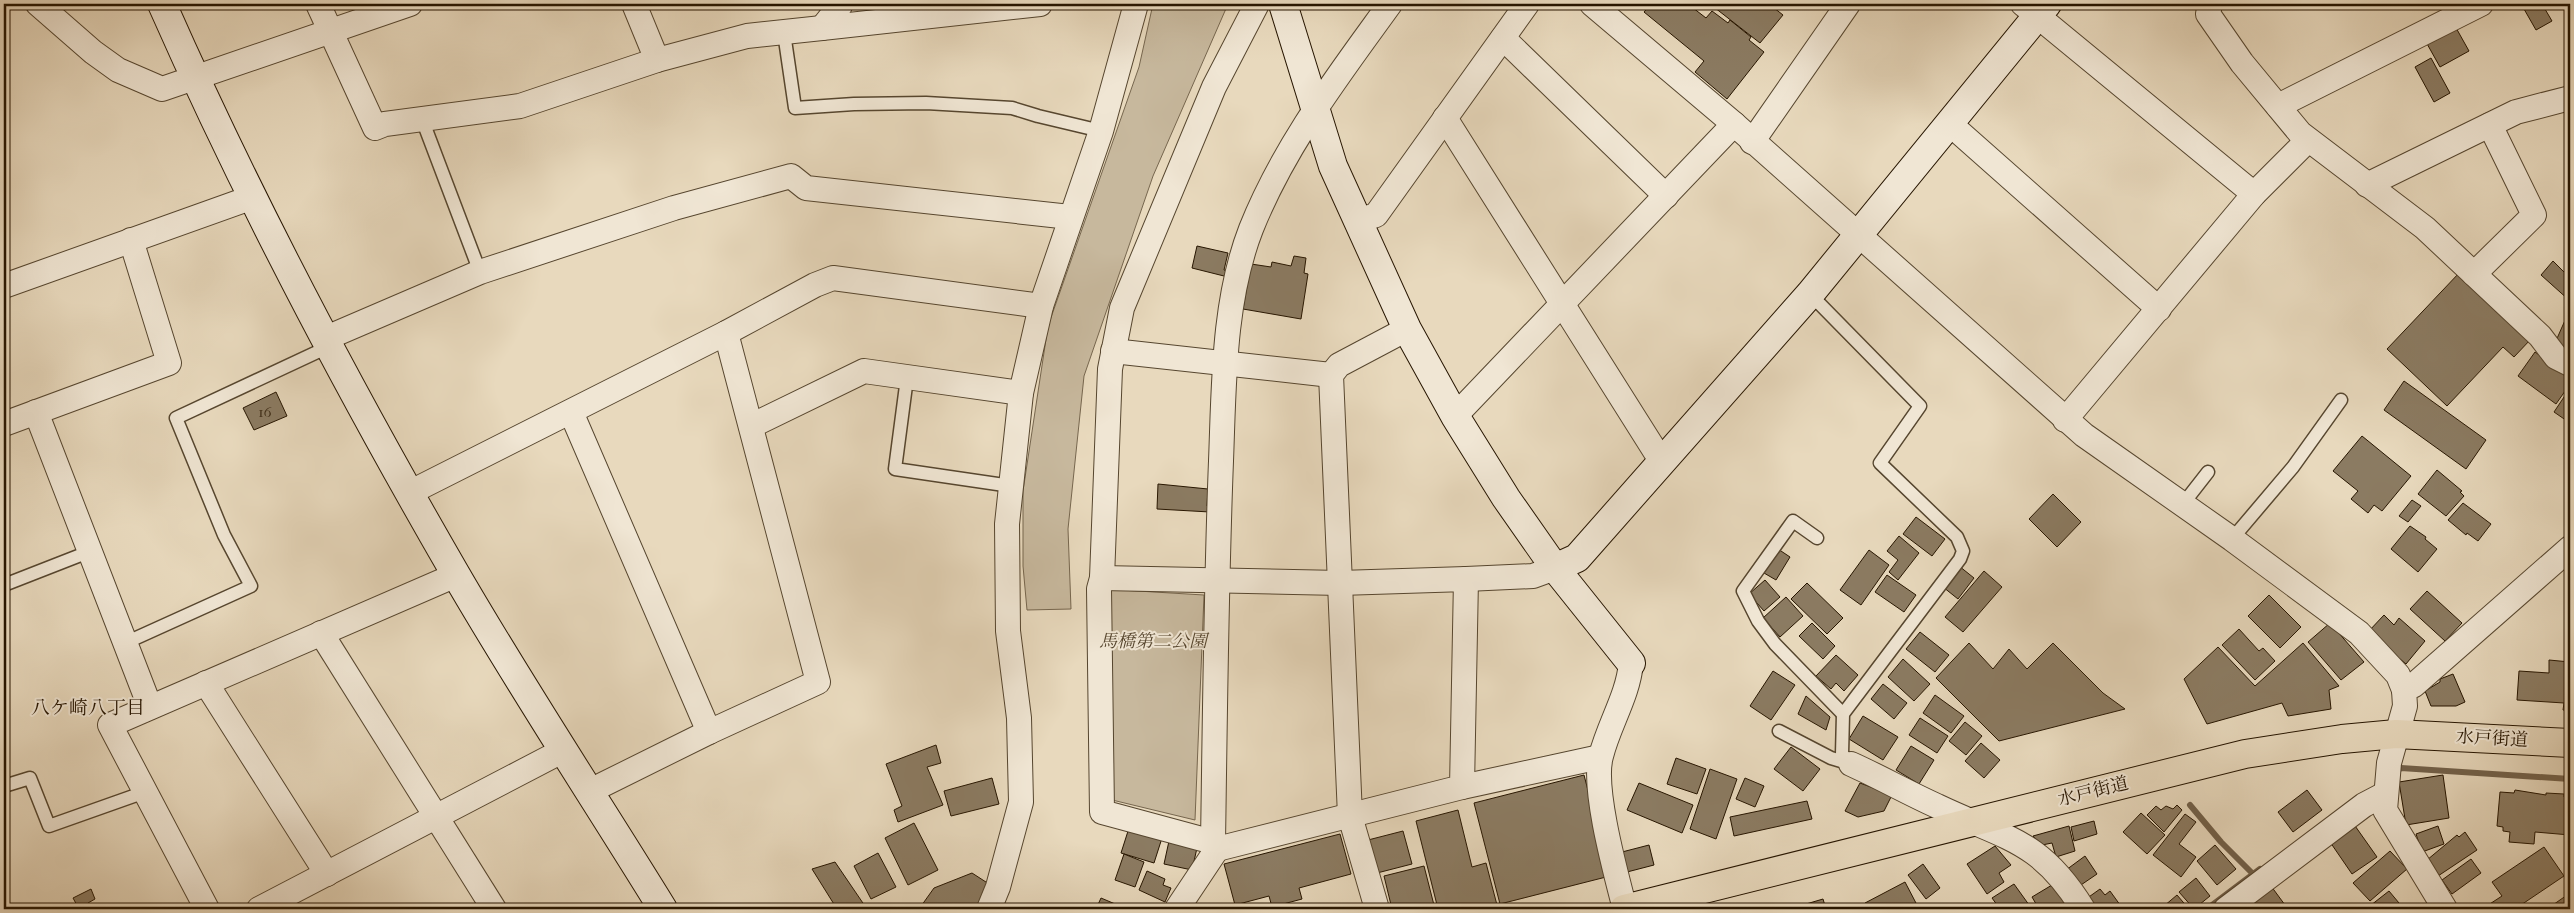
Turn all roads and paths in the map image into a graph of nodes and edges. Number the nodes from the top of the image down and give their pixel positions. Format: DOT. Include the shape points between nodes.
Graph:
graph roads {
  1 [pos="38,4"];
  2 [pos="162,4"];
  3 [pos="318,4"];
  4 [pos="410,4"];
  5 [pos="634,4"];
  6 [pos="841,4"];
  7 [pos="1040,4"];
  8 [pos="1136,4"];
  9 [pos="1257,4"];
  10 [pos="1283,4"];
  11 [pos="1390,4"];
  12 [pos="1527,4"];
  13 [pos="1592,4"];
  14 [pos="1848,4"];
  15 [pos="2210,4"];
  16 [pos="2481,4"];
  17 [pos="2036,8"];
  18 [pos="822,28"];
  19 [pos="330,30"];
  20 [pos="784,33"];
  21 [pos="1503,38"];
  22 [pos="657,60"];
  23 [pos="194,76"];
  24 [pos="2570,98"];
  25 [pos="2278,106"];
  26 [pos="1314,110"];
  27 [pos="1445,118"];
  28 [pos="422,119"];
  29 [pos="1734,124"];
  30 [pos="1950,124"];
  31 [pos="2490,125"];
  32 [pos="1101,130"];
  33 [pos="2308,140"];
  34 [pos="1752,142"];
  35 [pos="2368,184"];
  36 [pos="2254,194"];
  37 [pos="1666,196"];
  38 [pos="253,197"];
  39 [pos="1070,217"];
  40 [pos="1358,221"];
  41 [pos="1858,236"];
  42 [pos="130,240"];
  43 [pos="480,272"];
  44 [pos="2474,274"];
  45 [pos="4,286"];
  46 [pos="1810,294"];
  47 [pos="1563,302"];
  48 [pos="1042,306"];
  49 [pos="2159,309"];
  50 [pos="1407,329"];
  51 [pos="726,333"];
  52 [pos="326,343"];
  53 [pos="1113,351"];
  54 [pos="1226,364"];
  55 [pos="2570,364"];
  56 [pos="1331,375"];
  57 [pos="907,378"];
  58 [pos="1021,394"];
  59 [pos="2341,400"];
  60 [pos="36,412"];
  61 [pos="571,412"];
  62 [pos="1455,416"];
  63 [pos="2065,420"];
  64 [pos="4,424"];
  65 [pos="751,426"];
  66 [pos="1662,462"];
  67 [pos="2208,472"];
  68 [pos="1011,486"];
  69 [pos="409,492"];
  70 [pos="2183,504"];
  71 [pos="1817,538"];
  72 [pos="2232,539"];
  73 [pos="2570,548"];
  74 [pos="91,551"];
  75 [pos="1555,568"];
  76 [pos="456,575"];
  77 [pos="1102,578"];
  78 [pos="1466,579"];
  79 [pos="1216,580"];
  80 [pos="1340,583"];
  81 [pos="4,585"];
  82 [pos="321,633"];
  83 [pos="125,643"];
  84 [pos="1631,663"];
  85 [pos="206,683"];
  86 [pos="2404,690"];
  87 [pos="150,707"];
  88 [pos="1843,714"];
  89 [pos="1779,731"];
  90 [pos="709,732"];
  91 [pos="2396,734"];
  92 [pos="2570,743"];
  93 [pos="564,750"];
  94 [pos="1600,757"];
  95 [pos="1851,764"];
  96 [pos="2387,782"];
  97 [pos="4,786"];
  98 [pos="1462,787"];
  99 [pos="145,792"];
  100 [pos="590,792"];
  101 [pos="1350,816"];
  102 [pos="436,818"];
  103 [pos="1972,821"];
  104 [pos="1215,845"];
  105 [pos="327,874"];
  106 [pos="207,909"];
  107 [pos="259,909"];
  108 [pos="494,909"];
  109 [pos="663,909"];
  110 [pos="989,909"];
  111 [pos="1178,909"];
  112 [pos="1377,909"];
  113 [pos="1625,909"];
  114 [pos="2083,909"];
  115 [pos="2226,909"];
  116 [pos="2445,909"];
  1 -- 23 [label="street" via="93,52 133,77 162,89"];
  2 -- 23 [label="street"];
  3 -- 19 [label="street"];
  4 -- 19 [label="street"];
  5 -- 22 [label="street"];
  6 -- 18 [label="street"];
  7 -- 18 [label="street"];
  8 -- 32 [label="street"];
  9 -- 53 [label="street" via="1214,87 1122,308"];
  10 -- 26 [label="street"];
  11 -- 26 [label="street"];
  12 -- 21 [label="street"];
  13 -- 29 [label="street"];
  14 -- 34 [label="street"];
  15 -- 25 [label="street" via="2208,14 2242,63"];
  16 -- 25 [label="street"];
  17 -- 30 [label="street"];
  17 -- 36 [label="street"];
  18 -- 20 [label="street"];
  19 -- 23 [label="street"];
  19 -- 28 [label="street" via="375,128"];
  20 -- 22 [label="street" via="747,36"];
  20 -- 32 [label="lane" via="795,108 926,103 1012,108"];
  21 -- 27 [label="street"];
  21 -- 37 [label="street"];
  22 -- 28 [label="street" via="520,106"];
  23 -- 38 [label="street"];
  24 -- 31 [label="street" via="2516,112"];
  25 -- 33 [label="street"];
  26 -- 40 [label="street" via="1333,166"];
  26 -- 54 [label="street" via="1273,177 1250,231 1236,278"];
  27 -- 40 [label="street" via="1376,215"];
  27 -- 47 [label="street"];
  28 -- 43 [label="lane"];
  29 -- 34 [label="street"];
  29 -- 37 [label="street"];
  30 -- 41 [label="street"];
  30 -- 49 [label="street"];
  31 -- 35 [label="street"];
  31 -- 44 [label="street" via="2534,215"];
  32 -- 39 [label="street"];
  33 -- 35 [label="street"];
  33 -- 36 [label="street"];
  34 -- 41 [label="street"];
  35 -- 44 [label="street" via="2425,228"];
  36 -- 49 [label="street"];
  37 -- 47 [label="street"];
  38 -- 42 [label="street"];
  38 -- 52 [label="street"];
  39 -- 43 [label="street" via="806,188 791,176 674,208"];
  39 -- 48 [label="street"];
  40 -- 50 [label="street"];
  41 -- 46 [label="street"];
  41 -- 63 [label="street"];
  42 -- 45 [label="street"];
  42 -- 60 [label="street" via="170,363"];
  43 -- 52 [label="street"];
  44 -- 55 [label="street" via="2540,336 2556,357"];
  46 -- 66 [label="street"];
  46 -- 88 [label="lane" via="1920,406 1880,463 1957,537 1962,551 1960,559"];
  47 -- 62 [label="street"];
  47 -- 66 [label="street"];
  48 -- 51 [label="street" via="833,278"];
  48 -- 58 [label="street"];
  49 -- 63 [label="street"];
  50 -- 56 [label="street" via="1339,366"];
  50 -- 62 [label="street"];
  51 -- 61 [label="street"];
  51 -- 65 [label="street"];
  52 -- 69 [label="street"];
  52 -- 83 [label="lane" via="176,418 224,535 251,586"];
  53 -- 54 [label="street"];
  53 -- 77 [label="street" via="1108,392"];
  54 -- 56 [label="street"];
  54 -- 79 [label="street"];
  56 -- 80 [label="street"];
  57 -- 58 [label="street"];
  57 -- 65 [label="street" via="864,371"];
  57 -- 68 [label="lane" via="895,469"];
  58 -- 68 [label="street"];
  59 -- 72 [label="lane" via="2293,468"];
  60 -- 64 [label="street"];
  60 -- 74 [label="street"];
  61 -- 69 [label="street"];
  61 -- 90 [label="street"];
  62 -- 75 [label="street"];
  63 -- 70 [label="street"];
  65 -- 90 [label="street" via="818,682"];
  66 -- 75 [label="street" via="1577,558"];
  67 -- 70 [label="lane"];
  68 -- 110 [label="street" via="1007,524 1008,632 1019,718 1021,802"];
  69 -- 76 [label="street"];
  70 -- 72 [label="street"];
  71 -- 88 [label="lane" via="1793,521 1743,591 1774,644"];
  72 -- 86 [label="street" via="2359,633 2398,675"];
  73 -- 86 [label="street" via="2414,685"];
  74 -- 81 [label="lane"];
  74 -- 83 [label="street"];
  75 -- 78 [label="street" via="1534,576"];
  75 -- 84 [label="street"];
  76 -- 82 [label="street"];
  76 -- 93 [label="street"];
  77 -- 79 [label="street"];
  77 -- 104 [label="street" via="1099,599 1102,812"];
  78 -- 80 [label="street"];
  78 -- 98 [label="street"];
  79 -- 80 [label="street"];
  79 -- 104 [label="street"];
  80 -- 101 [label="street"];
  82 -- 85 [label="street"];
  82 -- 102 [label="street"];
  83 -- 87 [label="street"];
  84 -- 94 [label="street" via="1630,681"];
  85 -- 87 [label="street"];
  85 -- 105 [label="street"];
  86 -- 91 [label="street" via="2405,706"];
  87 -- 99 [label="street" via="110,725"];
  88 -- 95 [label="lane" via="1842,754"];
  89 -- 95 [label="lane" via="1831,758"];
  90 -- 100 [label="street"];
  91 -- 92 [label="highway, 水戸街道"];
  91 -- 96 [label="street"];
  91 -- 103 [label="highway, 水戸街道" via="2245,754"];
  93 -- 100 [label="street"];
  93 -- 102 [label="street"];
  94 -- 98 [label="street"];
  94 -- 113 [label="street" via="1598,783"];
  95 -- 103 [label="street"];
  96 -- 115 [label="street" via="2364,805"];
  96 -- 116 [label="street" via="2385,810"];
  97 -- 99 [label="lane" via="30,778 49,826"];
  98 -- 101 [label="street"];
  99 -- 106 [label="street"];
  100 -- 109 [label="street"];
  101 -- 104 [label="street"];
  101 -- 112 [label="street"];
  102 -- 105 [label="street"];
  102 -- 108 [label="street"];
  103 -- 113 [label="highway, 水戸街道"];
  103 -- 114 [label="street" via="2014,838 2037,853 2058,872"];
  104 -- 111 [label="street"];
  105 -- 107 [label="street"];
}
